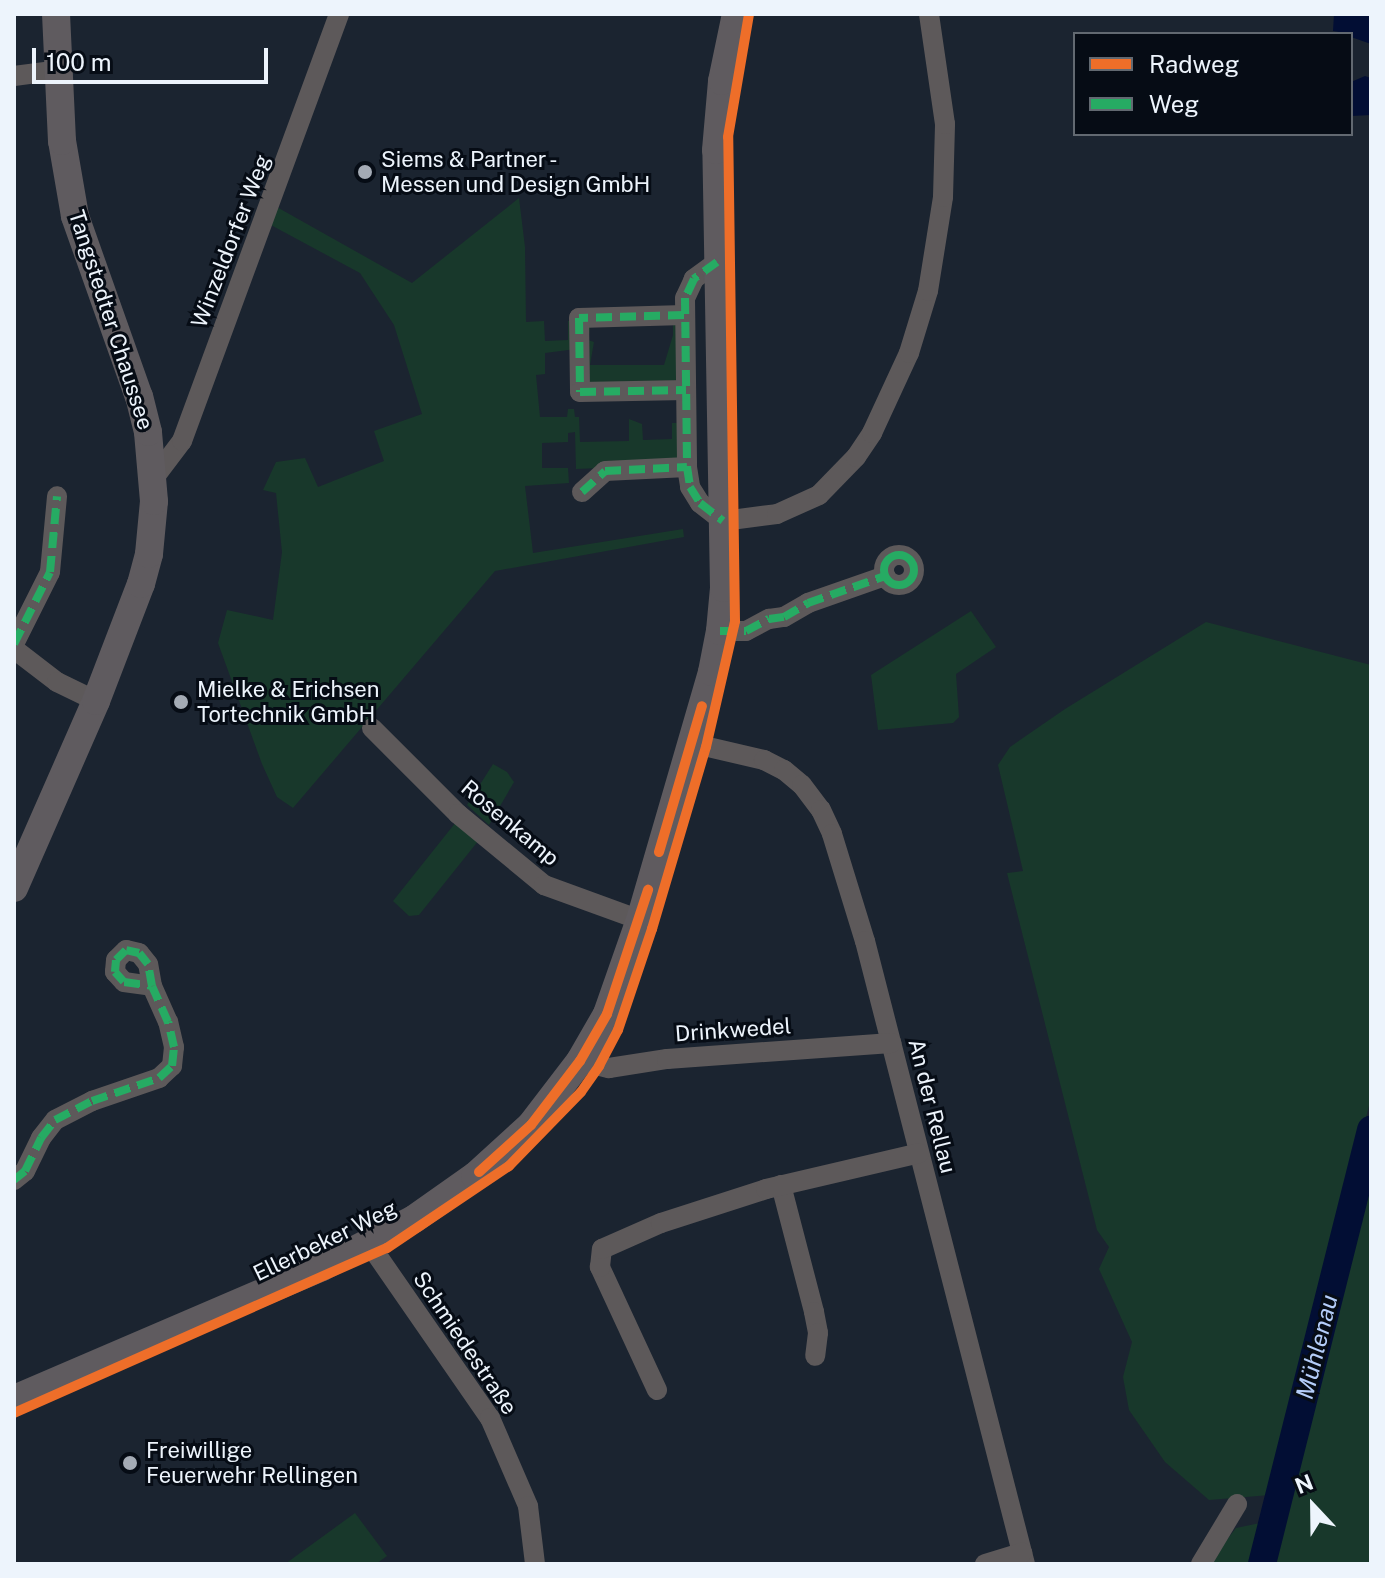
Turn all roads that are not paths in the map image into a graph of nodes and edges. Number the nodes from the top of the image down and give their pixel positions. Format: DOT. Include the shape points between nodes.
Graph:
graph roads {
  1 [pos="56,14"];
  2 [pos="339,14"];
  3 [pos="736,14"];
  4 [pos="929,14"];
  5 [pos="59,70"];
  6 [pos="14,76"];
  7 [pos="717,262"];
  8 [pos="684,315"];
  9 [pos="686,390"];
  10 [pos="687,467"];
  11 [pos="154,478"];
  12 [pos="582,492"];
  13 [pos="57,496"];
  14 [pos="723,521"];
  15 [pos="885,576"];
  16 [pos="720,631"];
  17 [pos="14,647"];
  18 [pos="96,701"];
  19 [pos="372,728"];
  20 [pos="691,743"];
  21 [pos="14,888"];
  22 [pos="640,920"];
  23 [pos="152,986"];
  24 [pos="891,1043"];
  25 [pos="580,1061"];
  26 [pos="919,1153"];
  27 [pos="14,1180"];
  28 [pos="781,1185"];
  29 [pos="370,1245"];
  30 [pos="815,1356"];
  31 [pos="657,1390"];
  32 [pos="14,1399"];
  33 [pos="1237,1504"];
  34 [pos="1024,1558"];
  35 [pos="535,1564"];
  36 [pos="985,1564"];
  37 [pos="1201,1564"];
  1 -- 5 [label="street, Tangstedter Chaussee"];
  2 -- 11 [label="street, Winzeldorfer Weg" via="182,441"];
  3 -- 7 [label="street, Ellerbeker Weg" via="722,81 716,150"];
  4 -- 14 [label="street" via="945,124 943,197 931,278 909,353 872,433 819,495 777,514"];
  5 -- 6 [label="street"];
  5 -- 11 [label="street, Tangstedter Chaussee" via="62,141 75,216 139,397"];
  7 -- 8 [label="street" via="687,287"];
  7 -- 14 [label="street, Ellerbeker Weg"];
  8 -- 9 [label="street"];
  8 -- 9 [label="street" via="579,318 580,392"];
  9 -- 10 [label="street"];
  10 -- 12 [label="street" via="605,471"];
  10 -- 14 [label="street" via="700,503"];
  11 -- 18 [label="street, Tangstedter Chaussee" via="149,554"];
  13 -- 17 [label="street" via="50,572"];
  14 -- 16 [label="street, Ellerbeker Weg"];
  15 -- 16 [label="street" via="746,631"];
  16 -- 20 [label="street, Ellerbeker Weg"];
  17 -- 18 [label="street" via="57,682"];
  18 -- 21 [label="street, Tangstedter Chaussee"];
  19 -- 22 [label="street, Rosenkamp" via="458,814 544,885"];
  20 -- 22 [label="street, Ellerbeker Weg"];
  20 -- 24 [label="street, An der Rellau" via="764,760 784,770 821,810 847,874"];
  22 -- 25 [label="street, Ellerbeker Weg" via="607,1014"];
  23 -- 27 [label="street" via="168,1022 172,1066 159,1078 55,1120 25,1171"];
  24 -- 25 [label="street, Drinkwedel" via="609,1068"];
  24 -- 26 [label="street, An der Rellau"];
  25 -- 29 [label="street, Ellerbeker Weg" via="531,1125 495,1159"];
  26 -- 28 [label="street"];
  26 -- 34 [label="street, An der Rellau"];
  28 -- 30 [label="street" via="814,1312"];
  28 -- 31 [label="street" via="661,1223 602,1249 600,1267"];
  29 -- 32 [label="street, Ellerbeker Weg"];
  29 -- 35 [label="street, Schmiedestraße" via="490,1418 528,1506"];
  33 -- 37 [label="street"];
  34 -- 36 [label="street"];
}
